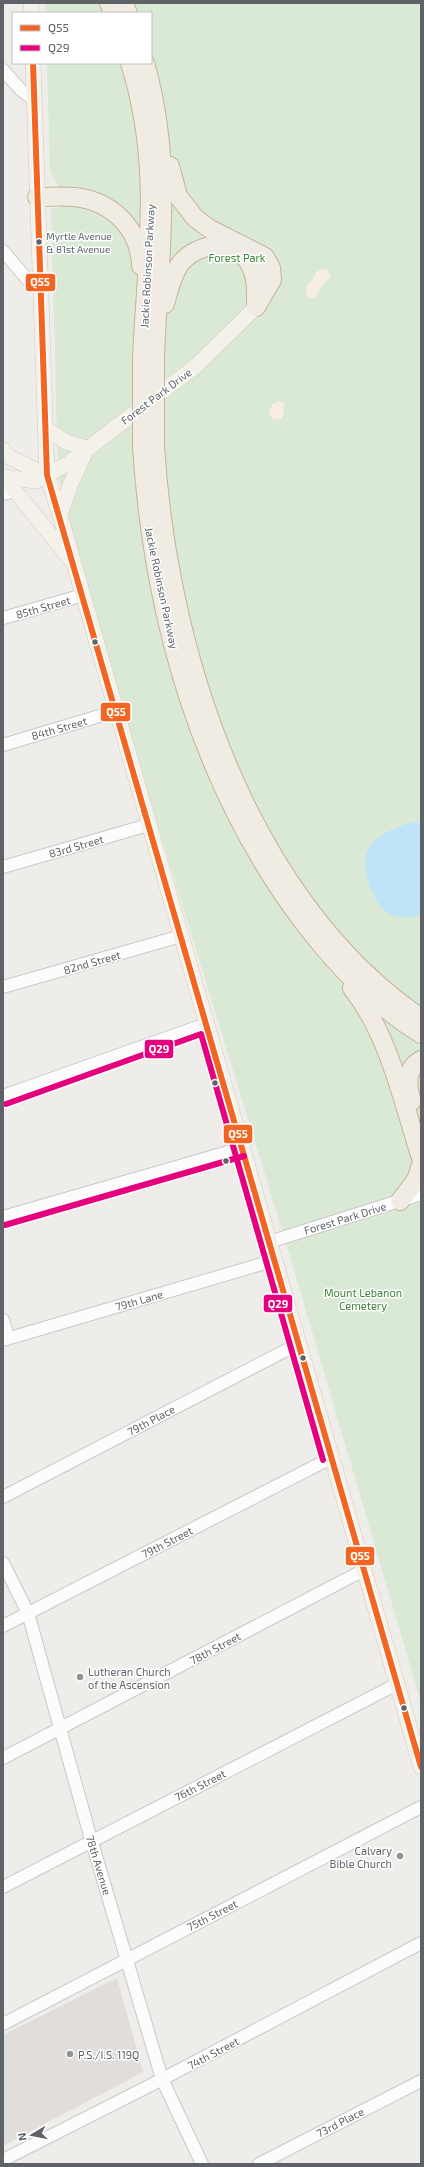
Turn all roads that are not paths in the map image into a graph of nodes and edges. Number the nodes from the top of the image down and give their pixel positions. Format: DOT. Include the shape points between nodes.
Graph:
graph roads {
  1 [pos="123,3"];
  2 [pos="128,12"];
  3 [pos="33,64"];
  4 [pos="130,64"];
  5 [pos="145,64"];
  6 [pos="3,70"];
  7 [pos="34,100"];
  8 [pos="158,120"];
  9 [pos="37,197"];
  10 [pos="3,251"];
  11 [pos="40,281"];
  12 [pos="256,307"];
  13 [pos="144,312"];
  14 [pos="156,337"];
  15 [pos="149,357"];
  16 [pos="45,428"];
  17 [pos="149,446"];
  18 [pos="87,448"];
  19 [pos="3,450"];
  20 [pos="47,475"];
  21 [pos="3,476"];
  22 [pos="9,492"];
  23 [pos="60,515"];
  24 [pos="74,562"];
  25 [pos="83,595"];
  26 [pos="3,618"];
  27 [pos="116,711"];
  28 [pos="3,744"];
  29 [pos="148,825"];
  30 [pos="3,867"];
  31 [pos="181,936"];
  32 [pos="328,953"];
  33 [pos="3,988"];
  34 [pos="421,1018"];
  35 [pos="206,1024"];
  36 [pos="421,1034"];
  37 [pos="421,1060"];
  38 [pos="3,1096"];
  39 [pos="421,1129"];
  40 [pos="242,1148"];
  41 [pos="421,1158"];
  42 [pos="421,1165"];
  43 [pos="421,1194"];
  44 [pos="400,1201"];
  45 [pos="3,1217"];
  46 [pos="271,1249"];
  47 [pos="3,1320"];
  48 [pos="6,1339"];
  49 [pos="298,1344"];
  50 [pos="331,1458"];
  51 [pos="3,1497"];
  52 [pos="3,1563"];
  53 [pos="364,1570"];
  54 [pos="28,1613"];
  55 [pos="3,1626"];
  56 [pos="397,1684"];
  57 [pos="61,1729"];
  58 [pos="3,1758"];
  59 [pos="421,1768"];
  60 [pos="421,1807"];
  61 [pos="92,1841"];
  62 [pos="3,1887"];
  63 [pos="421,1943"];
  64 [pos="127,1959"];
  65 [pos="3,2024"];
  66 [pos="162,2079"];
  67 [pos="421,2081"];
  68 [pos="3,2160"];
  69 [pos="202,2164"];
  70 [pos="259,2164"];
  1 -- 2 [label="highway"];
  3 -- 7 [label="main road"];
  4 -- 13 [label="highway, Jackie Robinson Parkway" via="143,111 150,168 150,224"];
  5 -- 8 [label="highway, Jackie Robinson Parkway"];
  6 -- 7 [label="street"];
  7 -- 9 [label="main road"];
  8 -- 12 [label="highway" via="176,188 184,205 202,224 266,257 271,268 272,280"];
  8 -- 14 [label="highway, Jackie Robinson Parkway" via="163,211"];
  9 -- 11 [label="main road"];
  9 -- 13 [label="highway" via="89,200 112,209 121,218 135,238 140,254"];
  10 -- 11 [label="street" via="27,279"];
  11 -- 16 [label="main road"];
  12 -- 14 [label="highway" via="254,278 245,256 227,247 202,247 184,259 174,274"];
  12 -- 18 [label="main road, Forest Park Drive" via="196,366"];
  13 -- 15 [label="highway, Jackie Robinson Parkway"];
  14 -- 15 [label="highway, Jackie Robinson Parkway"];
  15 -- 17 [label="highway, Jackie Robinson Parkway, bridge"];
  16 -- 18 [label="main road" via="66,442"];
  16 -- 20 [label="main road"];
  17 -- 32 [label="highway, Jackie Robinson Parkway" via="149,525 162,599 181,671 205,744 234,809 270,874"];
  17 -- 34 [label="highway, Jackie Robinson Parkway" via="186,642 216,736 245,804 280,864 331,935 372,980"];
  18 -- 20 [label="main road, Forest Park Drive" via="69,463"];
  18 -- 23 [label="main road"];
  19 -- 20 [label="main road" via="9,457"];
  20 -- 21 [label="main road, Forest Park Drive" via="36,481"];
  20 -- 23 [label="main road"];
  21 -- 22 [label="main road"];
  22 -- 24 [label="main road"];
  23 -- 24 [label="main road"];
  24 -- 25 [label="main road"];
  25 -- 26 [label="street, 85th Street"];
  25 -- 27 [label="main road"];
  27 -- 28 [label="street, 84th Street"];
  27 -- 29 [label="main road"];
  29 -- 30 [label="street, 83rd Street"];
  29 -- 31 [label="main road"];
  31 -- 33 [label="street, 82nd Street"];
  31 -- 35 [label="main road"];
  32 -- 36 [label="highway, Jackie Robinson Parkway" via="381,1004"];
  32 -- 41 [label="highway" via="379,1030"];
  35 -- 38 [label="street"];
  35 -- 40 [label="main road"];
  37 -- 39 [label="highway" via="411,1070 408,1084"];
  40 -- 45 [label="street"];
  40 -- 46 [label="main road"];
  42 -- 44 [label="highway" via="416,1180"];
  43 -- 44 [label="street, Forest Park Drive"];
  44 -- 46 [label="street, Forest Park Drive"];
  46 -- 48 [label="street, 79th Lane" via="262,1264"];
  46 -- 49 [label="main road"];
  47 -- 48 [label="street"];
  49 -- 50 [label="main road"];
  49 -- 51 [label="street, 79th Place"];
  50 -- 53 [label="main road"];
  50 -- 54 [label="street, 79th Street"];
  52 -- 54 [label="street, 78th Avenue"];
  53 -- 56 [label="main road"];
  53 -- 57 [label="street, 78th Street"];
  54 -- 55 [label="street, 79th Street"];
  54 -- 57 [label="street, 78th Avenue"];
  56 -- 59 [label="main road"];
  56 -- 61 [label="street, 76th Street"];
  57 -- 58 [label="street, 78th Street"];
  57 -- 61 [label="street, 78th Avenue"];
  60 -- 64 [label="street, 75th Street"];
  61 -- 62 [label="street, 76th Street"];
  61 -- 64 [label="street, 78th Avenue"];
  63 -- 66 [label="street, 74th Street"];
  64 -- 65 [label="street, 75th Street"];
  64 -- 66 [label="street, 78th Avenue"];
  66 -- 68 [label="street, 74th Street"];
  66 -- 69 [label="street, 78th Avenue"];
  67 -- 70 [label="street, 73rd Place"];
}
